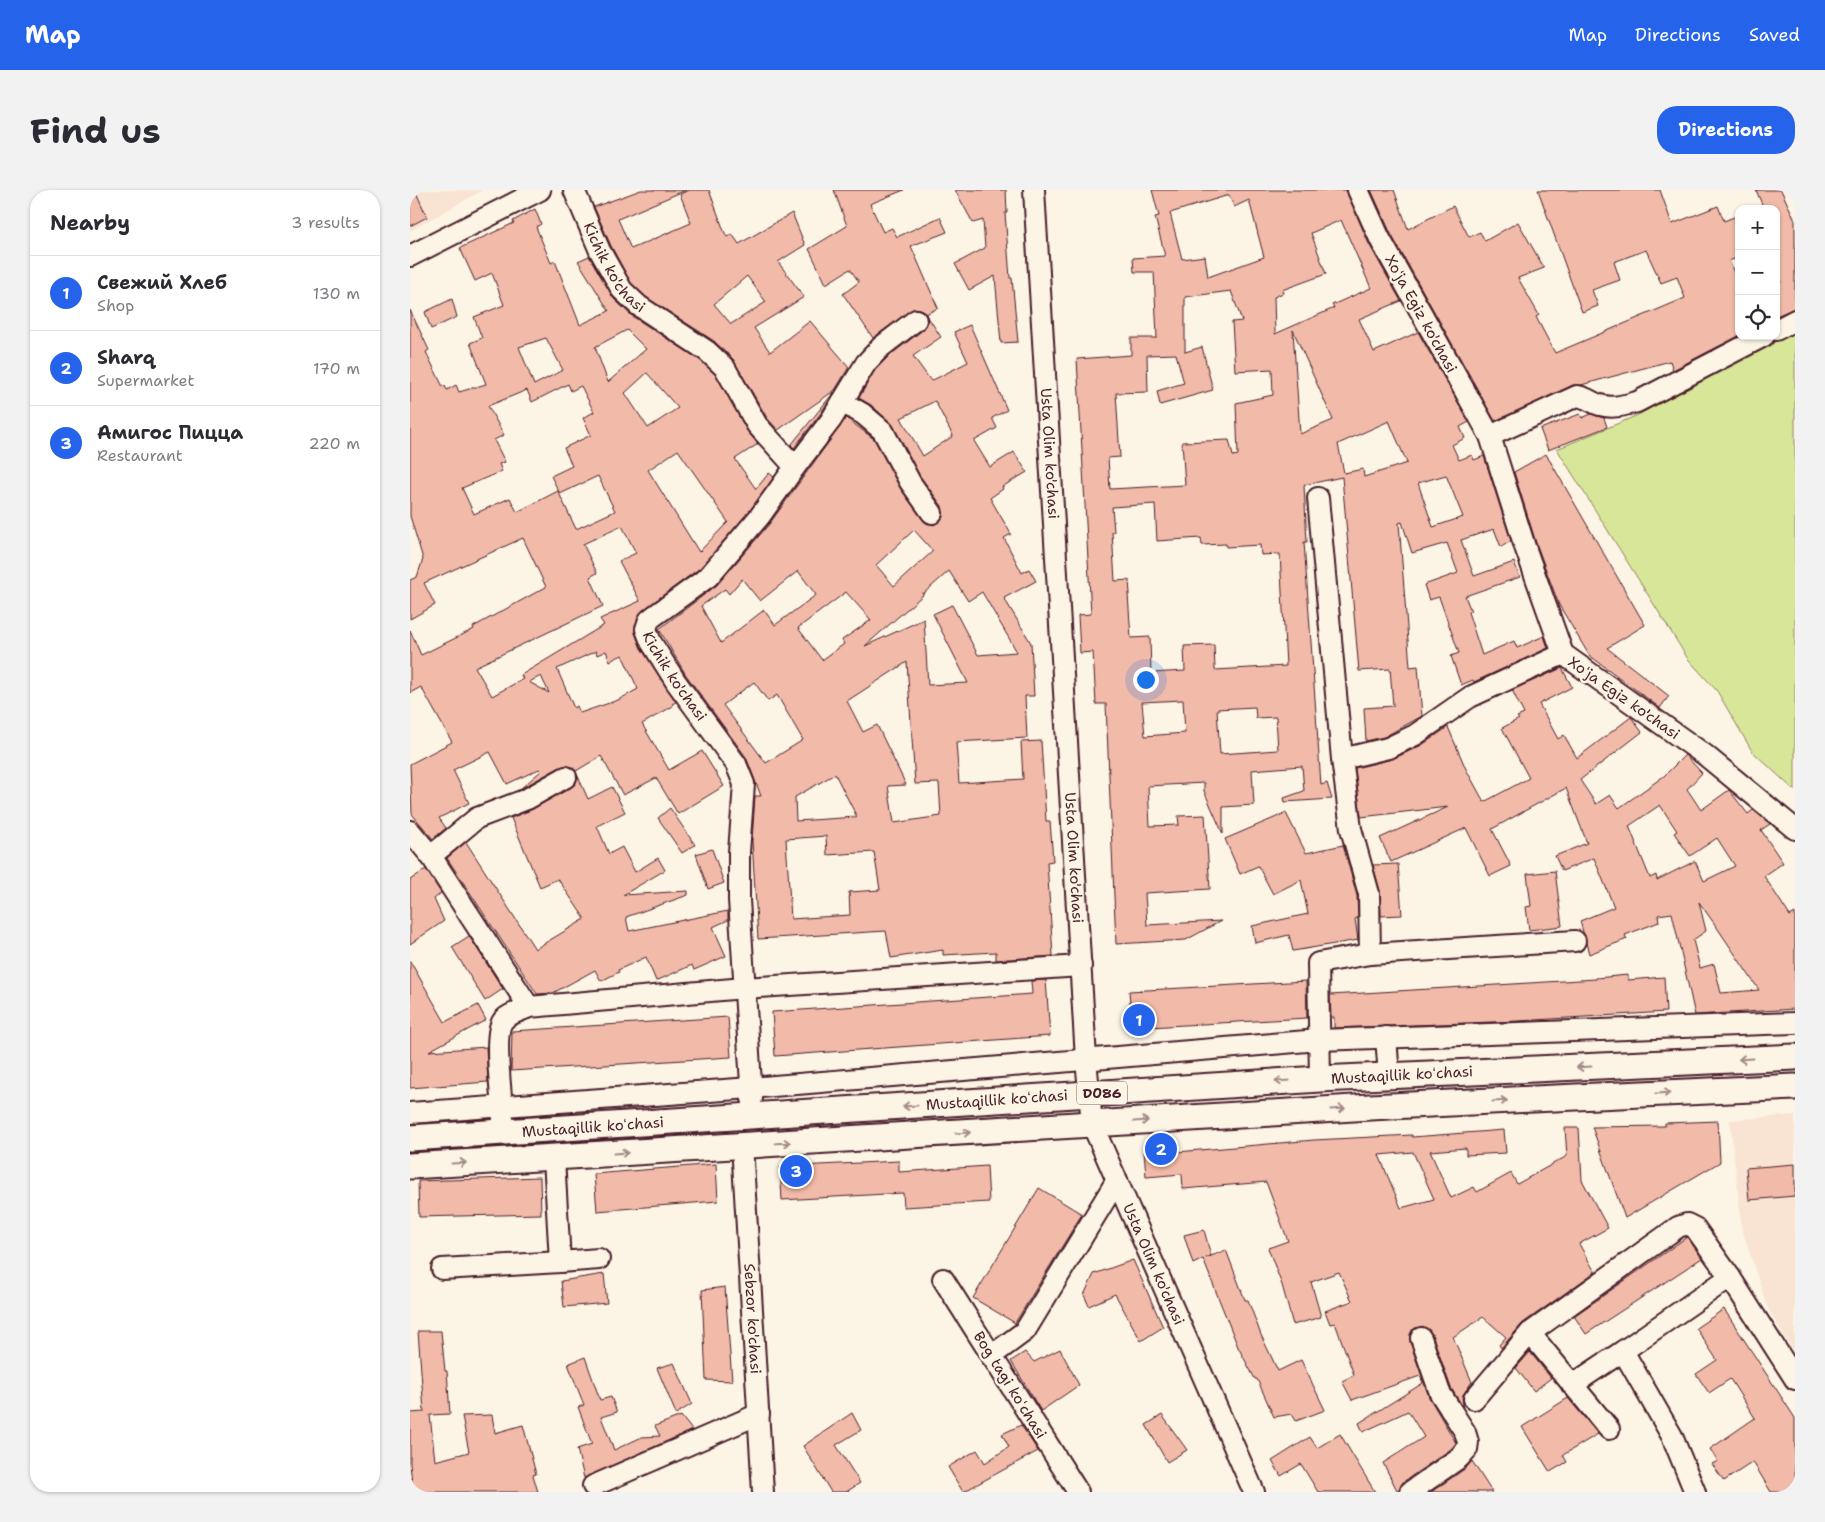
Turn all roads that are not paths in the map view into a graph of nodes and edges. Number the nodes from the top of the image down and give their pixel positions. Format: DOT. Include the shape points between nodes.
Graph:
graph roads {
  1 [pos="574,190"];
  2 [pos="1034,190"];
  3 [pos="1358,190"];
  4 [pos="536,191"];
  5 [pos="410,256"];
  6 [pos="916,320"];
  7 [pos="1795,320"];
  8 [pos="1780,328"];
  9 [pos="1756,340"];
  10 [pos="842,402"];
  11 [pos="1490,436"];
  12 [pos="795,467"];
  13 [pos="1318,498"];
  14 [pos="932,513"];
  15 [pos="1562,654"];
  16 [pos="1342,759"];
  17 [pos="566,777"];
  18 [pos="1795,830"];
  19 [pos="410,831"];
  20 [pos="431,856"];
  21 [pos="1575,941"];
  22 [pos="1370,954"];
  23 [pos="1081,966"];
  24 [pos="744,988"];
  25 [pos="529,1007"];
  26 [pos="1795,1023"];
  27 [pos="1386,1037"];
  28 [pos="1319,1040"];
  29 [pos="1795,1057"];
  30 [pos="1086,1060"];
  31 [pos="1389,1076"];
  32 [pos="1320,1079"];
  33 [pos="1795,1087"];
  34 [pos="751,1088"];
  35 [pos="1089,1094"];
  36 [pos="502,1106"];
  37 [pos="410,1113"];
  38 [pos="754,1116"];
  39 [pos="1092,1124"];
  40 [pos="503,1132"];
  41 [pos="410,1138"];
  42 [pos="742,1145"];
  43 [pos="554,1158"];
  44 [pos="410,1166"];
  45 [pos="1117,1180"];
  46 [pos="599,1259"];
  47 [pos="560,1262"];
  48 [pos="442,1269"];
  49 [pos="1730,1277"];
  50 [pos="943,1278"];
  51 [pos="1530,1333"];
  52 [pos="1421,1338"];
  53 [pos="1623,1352"];
  54 [pos="992,1356"];
  55 [pos="1795,1379"];
  56 [pos="1572,1385"];
  57 [pos="1474,1399"];
  58 [pos="759,1414"];
  59 [pos="1609,1429"];
  60 [pos="593,1486"];
  61 [pos="763,1492"];
  62 [pos="1078,1492"];
  63 [pos="1254,1492"];
  64 [pos="1410,1492"];
  65 [pos="1695,1492"];
  1 -- 12 [label="street, Kichik ko'chasi" via="600,251 622,290 639,306 707,351 725,368 757,425"];
  2 -- 23 [label="street, Usta Olim ko'chasi"];
  3 -- 11 [label="street, Xoʻja Egiz ko'chasi" via="1380,239"];
  4 -- 5 [label="street"];
  6 -- 10 [label="street" via="866,363"];
  7 -- 8 [label="street"];
  9 -- 11 [label="street" via="1637,402 1619,407 1600,405 1578,396"];
  10 -- 12 [label="street"];
  10 -- 14 [label="street" via="883,431 910,482"];
  11 -- 15 [label="street, Xoʻja Egiz ko'chasi"];
  12 -- 24 [label="street, Kichik ko'chasi" via="724,560 708,577 649,620 646,629 676,682 736,764 744,784 739,852"];
  13 -- 16 [label="street"];
  15 -- 16 [label="street" via="1470,697 1415,735 1388,748"];
  15 -- 18 [label="street, Xoʻja Egiz ko'chasi" via="1706,755"];
  16 -- 22 [label="street" via="1351,829 1369,894"];
  17 -- 20 [label="street" via="527,799 478,818"];
  19 -- 20 [label="street"];
  20 -- 25 [label="street"];
  21 -- 22 [label="street"];
  22 -- 28 [label="street" via="1318,963"];
  23 -- 24 [label="street"];
  23 -- 30 [label="street, Usta Olim ko'chasi"];
  24 -- 25 [label="street"];
  24 -- 34 [label="street, Kichik ko'chasi"];
  25 -- 36 [label="street" via="508,1016 500,1028"];
  26 -- 27 [label="street"];
  27 -- 28 [label="street"];
  27 -- 31 [label="street"];
  28 -- 30 [label="street"];
  28 -- 32 [label="street"];
  29 -- 31 [label="main road, Mustaqillik koʻchasi / D086, one-way"];
  30 -- 34 [label="street"];
  30 -- 35 [label="street, Usta Olim ko'chasi"];
  31 -- 32 [label="main road, Mustaqillik koʻchasi / D086"];
  32 -- 35 [label="main road, Mustaqillik koʻchasi / D086, one-way"];
  39 -- 33 [label="main road, Mustaqillik koʻchasi / D086, one-way"];
  34 -- 36 [label="street"];
  34 -- 38 [label="street, Kichik ko'chasi"];
  35 -- 38 [label="main road, Mustaqillik koʻchasi / D086, one-way"];
  35 -- 39 [label="street, Usta Olim ko'chasi"];
  36 -- 37 [label="street"];
  36 -- 40 [label="street"];
  38 -- 40 [label="main road, Mustaqillik koʻchasi / D086"];
  42 -- 39 [label="main road, Mustaqillik koʻchasi / D086, one-way"];
  39 -- 45 [label="street, Usta Olim ko'chasi"];
  40 -- 41 [label="main road, Mustaqillik koʻchasi / D086"];
  43 -- 42 [label="main road, Mustaqillik koʻchasi / D086, one-way"];
  42 -- 58 [label="street, Sebzor ko'chasi"];
  44 -- 43 [label="main road, Mustaqillik koʻchasi / D086, one-way"];
  43 -- 47 [label="street"];
  45 -- 54 [label="street" via="1025,1332"];
  45 -- 63 [label="street, Usta Olim ko'chasi"];
  46 -- 47 [label="street"];
  47 -- 48 [label="street"];
  49 -- 51 [label="street" via="1695,1228 1687,1224 1678,1227"];
  49 -- 53 [label="street"];
  49 -- 55 [label="street"];
  50 -- 54 [label="street, Bog tagi koʻchasi"];
  51 -- 56 [label="street"];
  51 -- 57 [label="street"];
  52 -- 64 [label="street" via="1440,1393 1468,1442 1467,1449 1459,1458"];
  53 -- 56 [label="street"];
  53 -- 65 [label="street" via="1672,1436"];
  54 -- 62 [label="street, Bog tagi koʻchasi"];
  56 -- 59 [label="street"];
  58 -- 60 [label="street"];
  58 -- 61 [label="street, Sebzor ko'chasi"];
}
